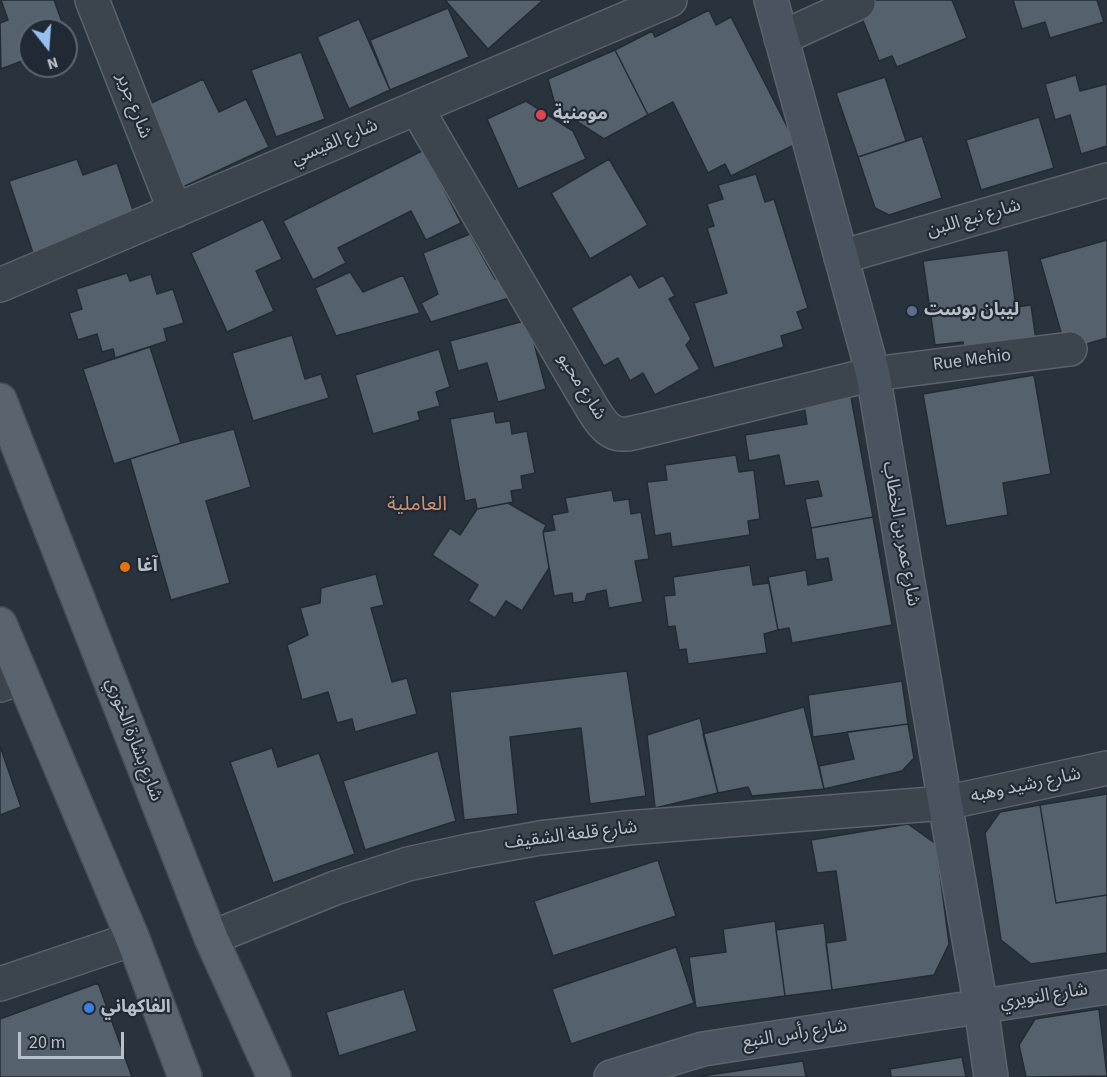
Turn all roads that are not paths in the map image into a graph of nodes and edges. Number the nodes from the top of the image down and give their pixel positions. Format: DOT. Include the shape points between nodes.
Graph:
graph roads {
  1 [pos="92,0"];
  2 [pos="670,0"];
  3 [pos="771,0"];
  4 [pos="858,3"];
  5 [pos="781,38"];
  6 [pos="417,109"];
  7 [pos="1107,180"];
  8 [pos="175,211"];
  9 [pos="841,257"];
  10 [pos="0,285"];
  11 [pos="1070,350"];
  12 [pos="873,374"];
  13 [pos="0,400"];
  14 [pos="0,624"];
  15 [pos="11,681"];
  16 [pos="1107,768"];
  17 [pos="945,803"];
  18 [pos="211,938"];
  19 [pos="133,939"];
  20 [pos="0,984"];
  21 [pos="1107,987"];
  22 [pos="981,1007"];
  23 [pos="185,1077"];
  24 [pos="274,1077"];
  25 [pos="611,1077"];
  26 [pos="992,1077"];
  1 -- 8 [label="street, شارع جرير"];
  2 -- 6 [label="street, شارع القيسي"];
  3 -- 5 [label="street, شارع عمر بن الخطاب"];
  4 -- 5 [label="street"];
  5 -- 9 [label="street, شارع عمر بن الخطاب"];
  6 -- 8 [label="street, شارع القيسي"];
  6 -- 12 [label="street, شارع محيو" via="583,393 612,432 621,435 646,430"];
  7 -- 9 [label="street, شارع نبع اللبن"];
  8 -- 10 [label="street, شارع القيسي"];
  9 -- 12 [label="street, شارع عمر بن الخطاب"];
  11 -- 12 [label="street, Rue Mehio"];
  12 -- 17 [label="street, شارع عمر بن الخطاب"];
  13 -- 18 [label="main road, شارع بشارة الخوري"];
  14 -- 15 [label="main road"];
  15 -- 19 [label="main road"];
  16 -- 17 [label="street, شارع رشيد وهبه"];
  17 -- 18 [label="street, شارع قلعة الشقيف" via="627,828 468,851 408,864 335,888"];
  17 -- 22 [label="street, شارع عمر بن الخطاب"];
  18 -- 24 [label="main road, شارع بشارة الخوري"];
  19 -- 20 [label="street"];
  19 -- 23 [label="main road"];
  21 -- 22 [label="street, شارع النويري"];
  22 -- 25 [label="street, شارع رأس النبع" via="703,1049"];
  22 -- 26 [label="street, شارع عمر بن الخطاب"];
}
